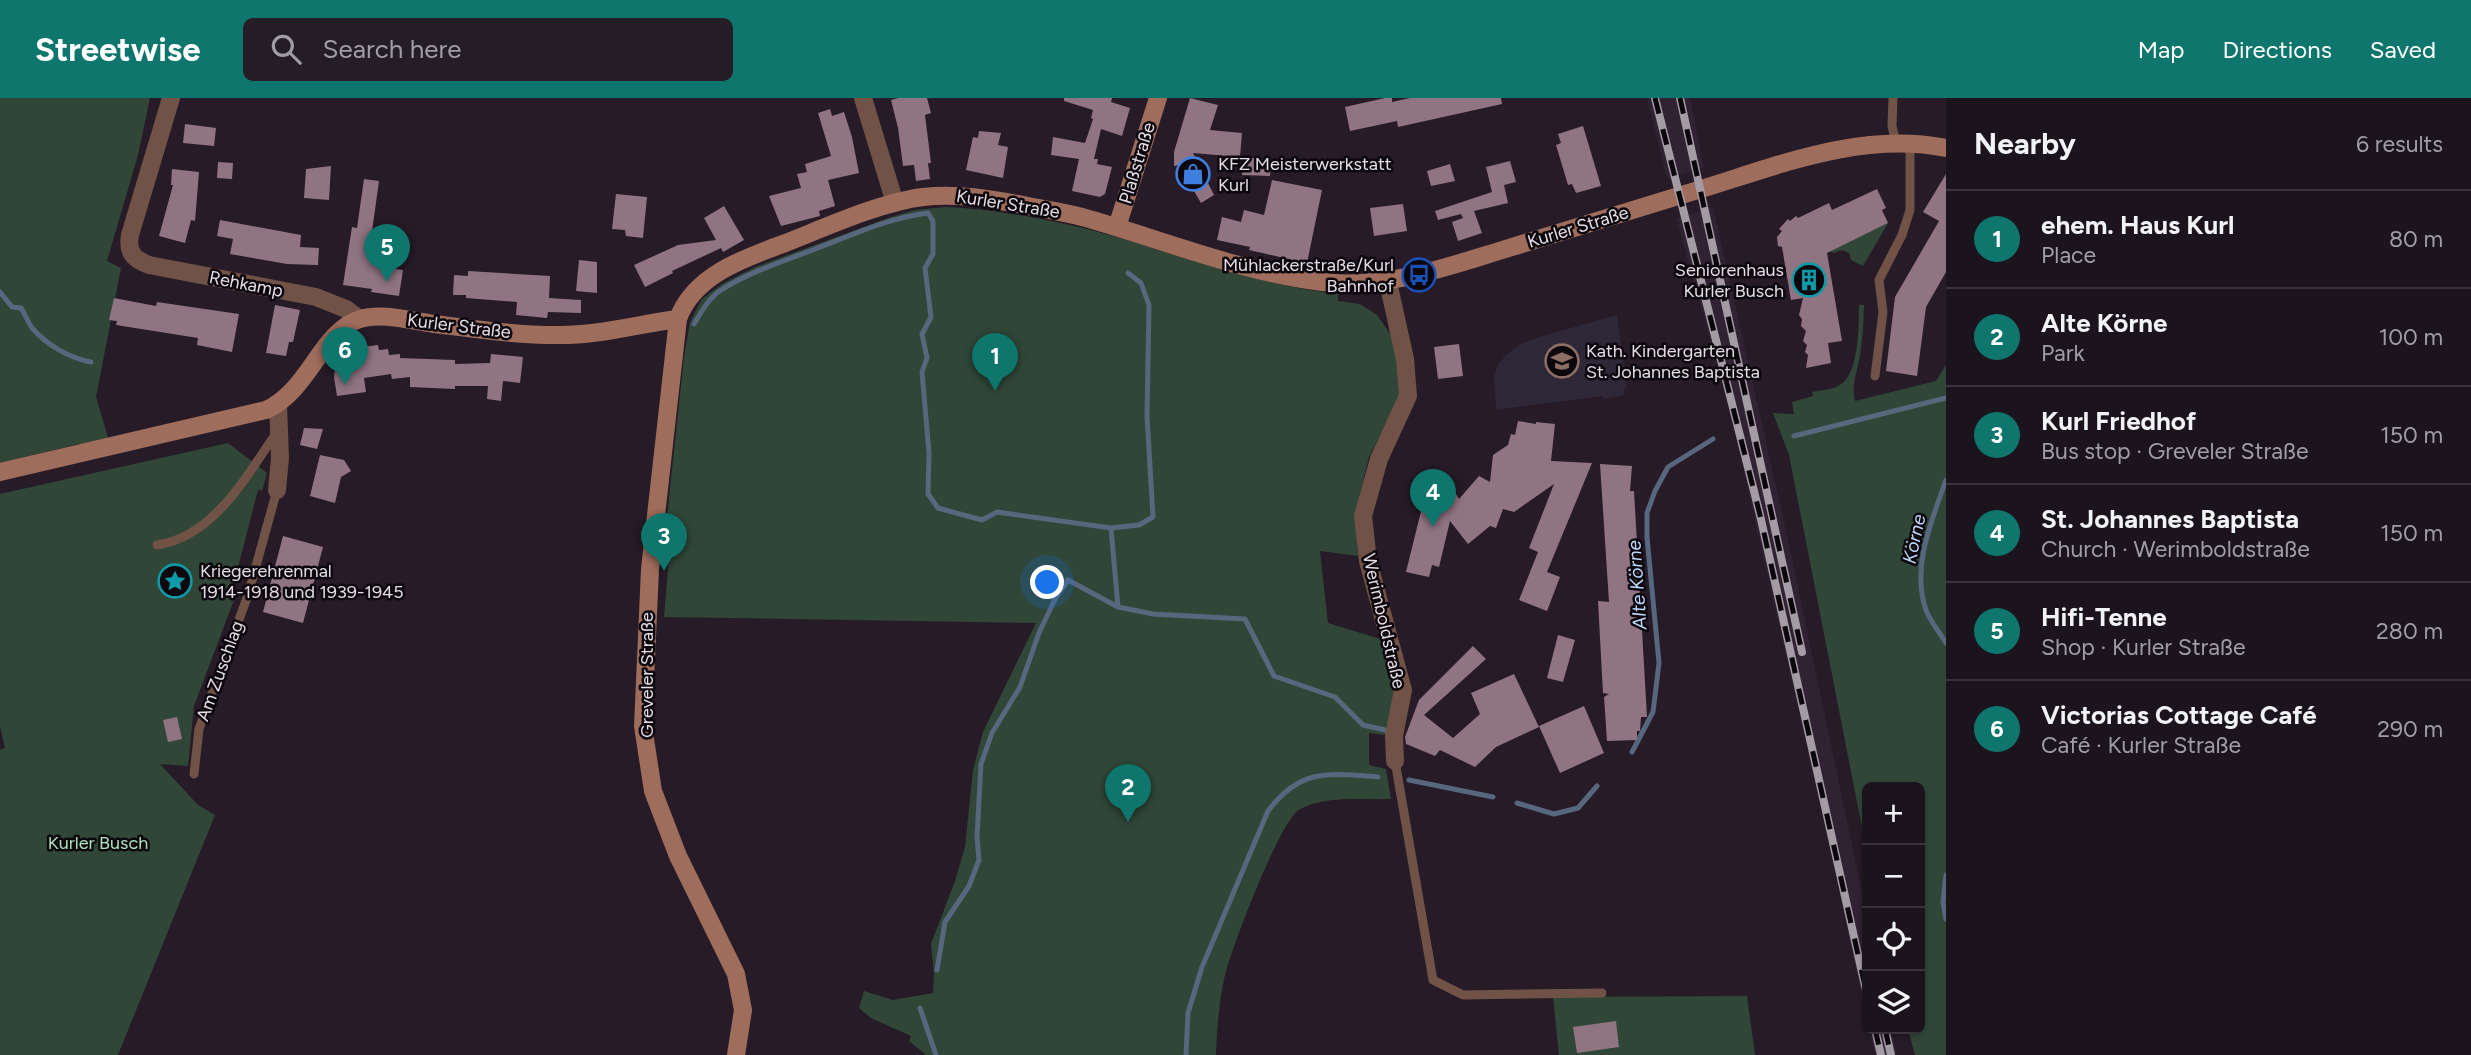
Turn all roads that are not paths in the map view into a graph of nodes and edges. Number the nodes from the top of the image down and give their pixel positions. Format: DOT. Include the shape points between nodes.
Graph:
graph roads {
  1 [pos="171,98"];
  2 [pos="863,98"];
  3 [pos="1158,98"];
  4 [pos="1892,98"];
  5 [pos="1903,143"];
  6 [pos="1946,148"];
  7 [pos="895,203"];
  8 [pos="1117,228"];
  9 [pos="1388,282"];
  10 [pos="359,319"];
  11 [pos="678,319"];
  12 [pos="1875,376"];
  13 [pos="278,404"];
  14 [pos="278,430"];
  15 [pos="0,472"];
  16 [pos="277,490"];
  17 [pos="157,545"];
  18 [pos="1395,761"];
  19 [pos="194,774"];
  20 [pos="1602,993"];
  21 [pos="736,1055"];
  1 -- 10 [label="street, Rehkamp" via="130,235 131,255 149,265 316,297"];
  2 -- 7 [label="street"];
  3 -- 8 [label="main road, Plaßstraße"];
  4 -- 5 [label="lane" via="1892,126"];
  5 -- 6 [label="main road, Kurler Straße"];
  5 -- 9 [label="main road, Kurler Straße" via="1849,147 1793,161"];
  5 -- 12 [label="lane" via="1910,210 1879,280 1883,313"];
  7 -- 8 [label="main road, Kurler Straße" via="947,195 985,198"];
  7 -- 11 [label="main road, Kurler Straße" via="722,271 690,294"];
  8 -- 9 [label="main road, Kurler Straße" via="1287,275 1320,281"];
  9 -- 18 [label="street, Werimboldstraße" via="1408,396 1379,459 1363,516 1368,561 1403,691 1394,736"];
  10 -- 11 [label="main road, Kurler Straße" via="560,335"];
  10 -- 13 [label="main road" via="336,334 302,381"];
  11 -- 21 [label="main road, Greveler Straße" via="650,569 643,726 653,791 678,856 736,974 743,1010"];
  13 -- 14 [label="street, Am Zuschlag"];
  13 -- 15 [label="main road" via="212,424"];
  14 -- 16 [label="street, Am Zuschlag"];
  14 -- 17 [label="lane" via="207,523 173,543"];
  16 -- 19 [label="lane, Am Zuschlag" via="248,595 199,729"];
  18 -- 20 [label="lane" via="1433,980 1463,995"];
}
